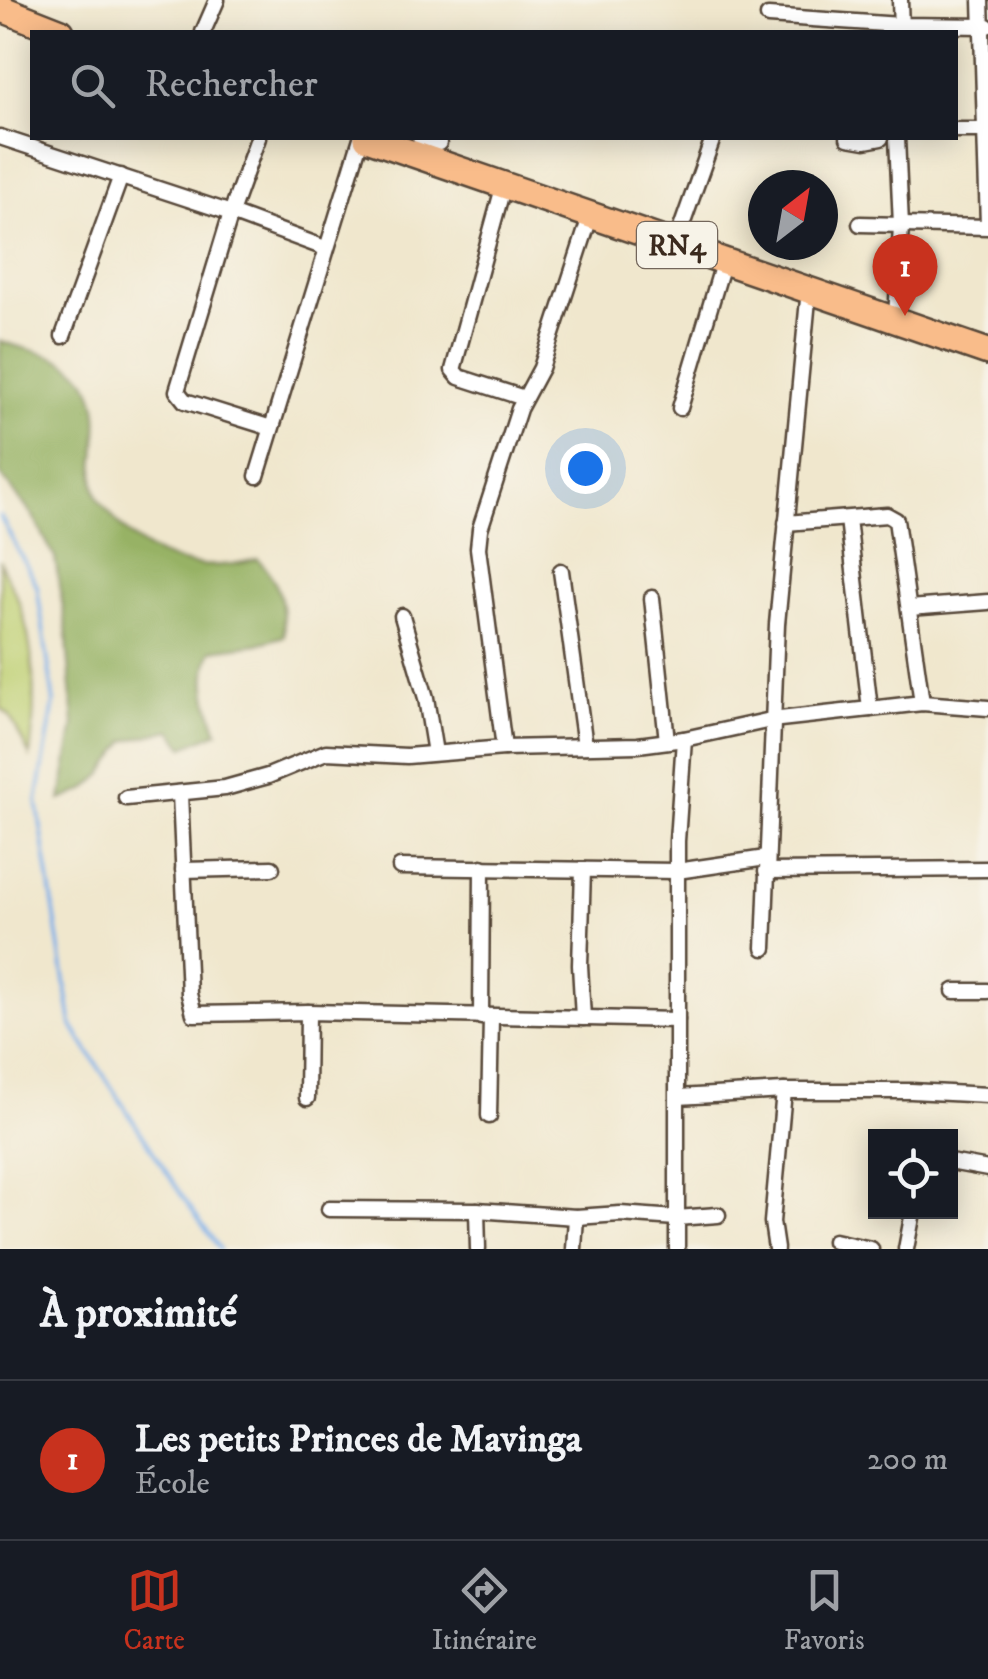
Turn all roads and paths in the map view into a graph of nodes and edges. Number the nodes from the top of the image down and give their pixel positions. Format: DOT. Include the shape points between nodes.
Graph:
graph roads {
  1 [pos="218,0"];
  2 [pos="900,0"];
  3 [pos="981,0"];
  4 [pos="0,8"];
  5 [pos="768,16"];
  6 [pos="985,26"];
  7 [pos="900,29"];
  8 [pos="56,30"];
  9 [pos="204,30"];
  10 [pos="958,130"];
  11 [pos="986,130"];
  12 [pos="0,136"];
  13 [pos="257,140"];
  14 [pos="363,140"];
  15 [pos="370,140"];
  16 [pos="428,140"];
  17 [pos="712,140"];
  18 [pos="897,140"];
  19 [pos="439,143"];
  20 [pos="121,176"];
  21 [pos="504,184"];
  22 [pos="231,213"];
  23 [pos="591,214"];
  24 [pos="860,224"];
  25 [pos="901,225"];
  26 [pos="988,226"];
  27 [pos="676,245"];
  28 [pos="325,248"];
  29 [pos="724,260"];
  30 [pos="809,289"];
  31 [pos="896,319"];
  32 [pos="62,336"];
  33 [pos="988,352"];
  34 [pos="524,398"];
  35 [pos="680,408"];
  36 [pos="271,428"];
  37 [pos="257,476"];
  38 [pos="848,520"];
  39 [pos="786,522"];
  40 [pos="561,572"];
  41 [pos="652,598"];
  42 [pos="988,602"];
  43 [pos="910,608"];
  44 [pos="402,616"];
  45 [pos="922,704"];
  46 [pos="988,708"];
  47 [pos="870,709"];
  48 [pos="771,720"];
  49 [pos="684,739"];
  50 [pos="667,742"];
  51 [pos="585,746"];
  52 [pos="504,748"];
  53 [pos="435,753"];
  54 [pos="180,794"];
  55 [pos="126,798"];
  56 [pos="766,864"];
  57 [pos="400,867"];
  58 [pos="482,867"];
  59 [pos="272,868"];
  60 [pos="988,869"];
  61 [pos="184,870"];
  62 [pos="583,870"];
  63 [pos="678,872"];
  64 [pos="764,948"];
  65 [pos="988,991"];
  66 [pos="954,992"];
  67 [pos="308,1012"];
  68 [pos="486,1017"];
  69 [pos="584,1018"];
  70 [pos="677,1020"];
  71 [pos="784,1091"];
  72 [pos="988,1095"];
  73 [pos="678,1097"];
  74 [pos="307,1098"];
  75 [pos="489,1116"];
  76 [pos="958,1163"];
  77 [pos="988,1169"];
  78 [pos="329,1209"];
  79 [pos="477,1210"];
  80 [pos="718,1215"];
  81 [pos="576,1217"];
  82 [pos="676,1218"];
  83 [pos="912,1219"];
  84 [pos="834,1241"];
  85 [pos="478,1249"];
  86 [pos="574,1249"];
  87 [pos="677,1249"];
  88 [pos="776,1249"];
  89 [pos="871,1249"];
  90 [pos="906,1249"];
  1 -- 9 [label="street"];
  2 -- 7 [label="street"];
  3 -- 6 [label="street"];
  4 -- 8 [label="highway"];
  5 -- 7 [label="street"];
  6 -- 7 [label="street"];
  6 -- 11 [label="street"];
  10 -- 11 [label="street"];
  11 -- 26 [label="street"];
  12 -- 20 [label="street"];
  13 -- 22 [label="street"];
  14 -- 28 [label="street"];
  15 -- 21 [label="highway, RN4"];
  16 -- 19 [label="street"];
  17 -- 27 [label="street"];
  18 -- 25 [label="street"];
  20 -- 22 [label="street"];
  20 -- 32 [label="street"];
  21 -- 23 [label="highway, RN4"];
  21 -- 34 [label="street" via="452,370"];
  22 -- 28 [label="street"];
  22 -- 36 [label="street" via="177,391 185,401"];
  23 -- 27 [label="highway, RN4"];
  23 -- 34 [label="street" via="538,377"];
  24 -- 25 [label="street"];
  25 -- 26 [label="street"];
  25 -- 31 [label="street"];
  27 -- 29 [label="highway, RN4"];
  28 -- 36 [label="street"];
  29 -- 30 [label="highway, RN4"];
  29 -- 35 [label="street"];
  30 -- 31 [label="highway, RN4"];
  30 -- 39 [label="street"];
  31 -- 33 [label="highway, RN4"];
  34 -- 52 [label="street" via="478,548"];
  36 -- 37 [label="street"];
  38 -- 39 [label="street"];
  38 -- 43 [label="street" via="896,520"];
  38 -- 47 [label="street"];
  39 -- 48 [label="street"];
  40 -- 51 [label="street"];
  41 -- 50 [label="street"];
  42 -- 43 [label="street"];
  43 -- 45 [label="street"];
  44 -- 53 [label="street"];
  45 -- 46 [label="street"];
  45 -- 47 [label="street"];
  47 -- 48 [label="street"];
  48 -- 49 [label="street"];
  48 -- 56 [label="street"];
  49 -- 50 [label="street"];
  49 -- 63 [label="street"];
  50 -- 51 [label="street"];
  51 -- 52 [label="street"];
  52 -- 53 [label="street"];
  53 -- 54 [label="street" via="326,752 240,784"];
  54 -- 55 [label="street"];
  54 -- 61 [label="street"];
  56 -- 60 [label="street"];
  56 -- 63 [label="street"];
  56 -- 64 [label="street"];
  57 -- 58 [label="street"];
  58 -- 62 [label="street"];
  58 -- 68 [label="street"];
  59 -- 61 [label="street"];
  61 -- 67 [label="street" via="194,1014"];
  62 -- 63 [label="street"];
  62 -- 69 [label="street"];
  63 -- 70 [label="street"];
  65 -- 66 [label="street"];
  67 -- 68 [label="street"];
  67 -- 74 [label="street"];
  68 -- 69 [label="street"];
  68 -- 75 [label="street"];
  69 -- 70 [label="street"];
  70 -- 73 [label="street"];
  71 -- 72 [label="street"];
  71 -- 73 [label="street"];
  71 -- 88 [label="street" via="772,1222"];
  73 -- 82 [label="street"];
  76 -- 77 [label="street"];
  78 -- 79 [label="street"];
  79 -- 81 [label="street"];
  79 -- 85 [label="street"];
  80 -- 82 [label="street"];
  81 -- 82 [label="street"];
  81 -- 86 [label="street"];
  82 -- 87 [label="street"];
  83 -- 90 [label="street"];
  84 -- 89 [label="street"];
}
